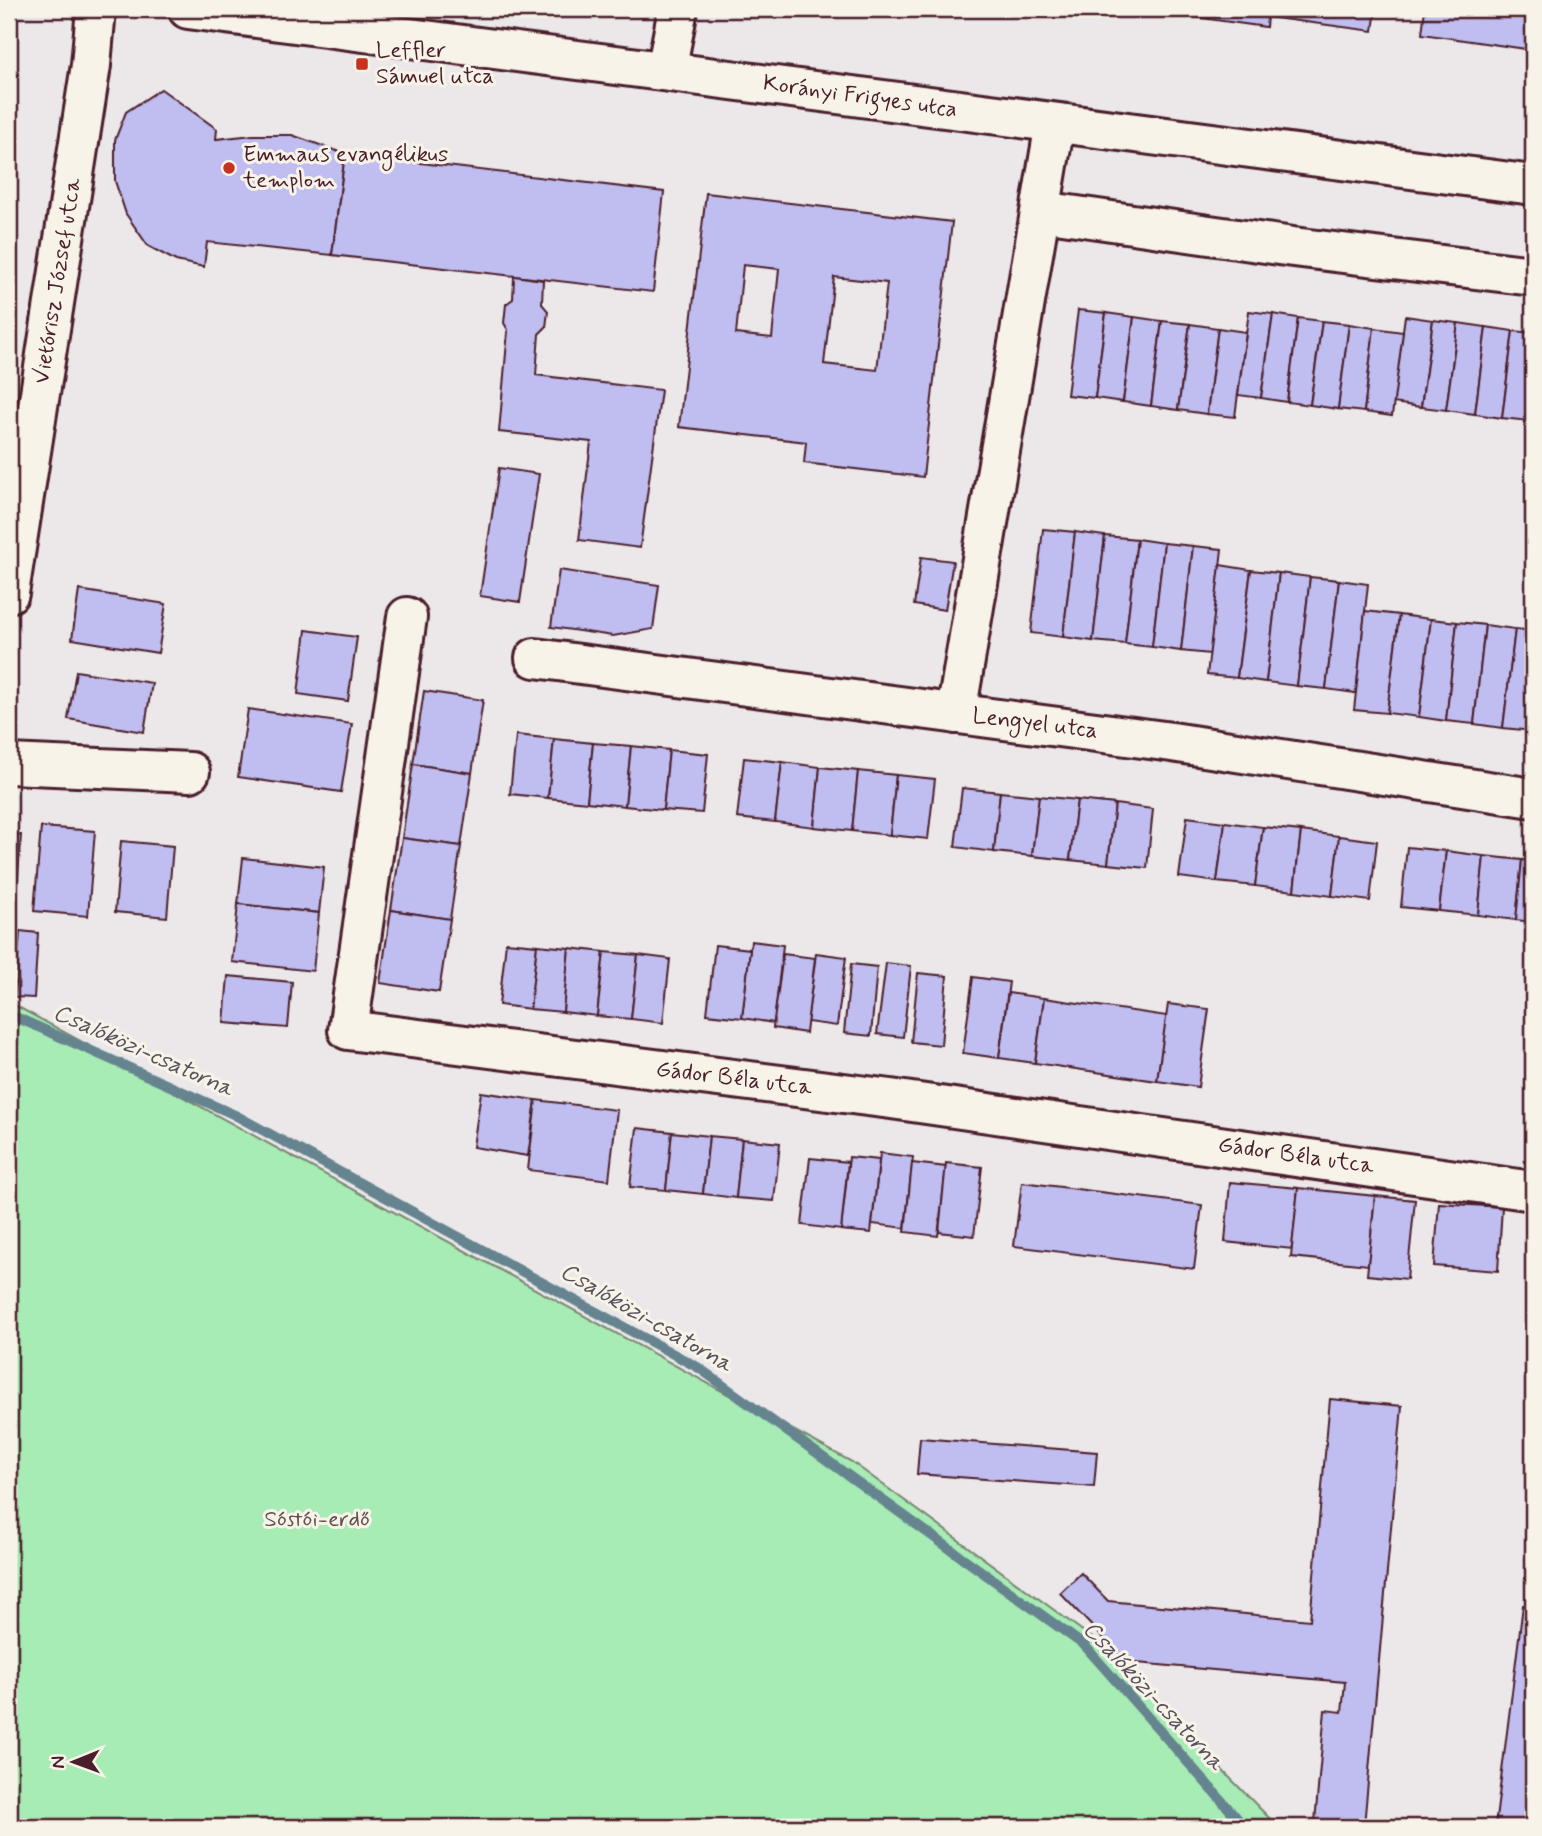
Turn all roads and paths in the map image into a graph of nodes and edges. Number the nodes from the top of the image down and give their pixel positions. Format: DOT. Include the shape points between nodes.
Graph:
graph roads {
  1 [pos="96,9"];
  2 [pos="188,9"];
  3 [pos="678,9"];
  4 [pos="666,71"];
  5 [pos="1055,122"];
  6 [pos="1533,185"];
  7 [pos="1042,211"];
  8 [pos="1533,276"];
  9 [pos="9,593"];
  10 [pos="407,617"];
  11 [pos="535,658"];
  12 [pos="956,714"];
  13 [pos="9,764"];
  14 [pos="190,772"];
  15 [pos="1533,798"];
  16 [pos="1533,1191"];
  1 -- 9 [label="street, Vietórisz József utca" via="92,65"];
  2 -- 4 [label="street, Korányi Frigyes utca"];
  3 -- 4 [label="street"];
  4 -- 5 [label="street, Korányi Frigyes utca"];
  5 -- 6 [label="street, Korányi Frigyes utca"];
  5 -- 7 [label="street"];
  7 -- 8 [label="street"];
  7 -- 12 [label="street"];
  10 -- 16 [label="street, Gádor Béla utca" via="348,1030 891,1099"];
  11 -- 12 [label="street, Lengyel utca"];
  12 -- 15 [label="street, Lengyel utca"];
  13 -- 14 [label="street"];
}
